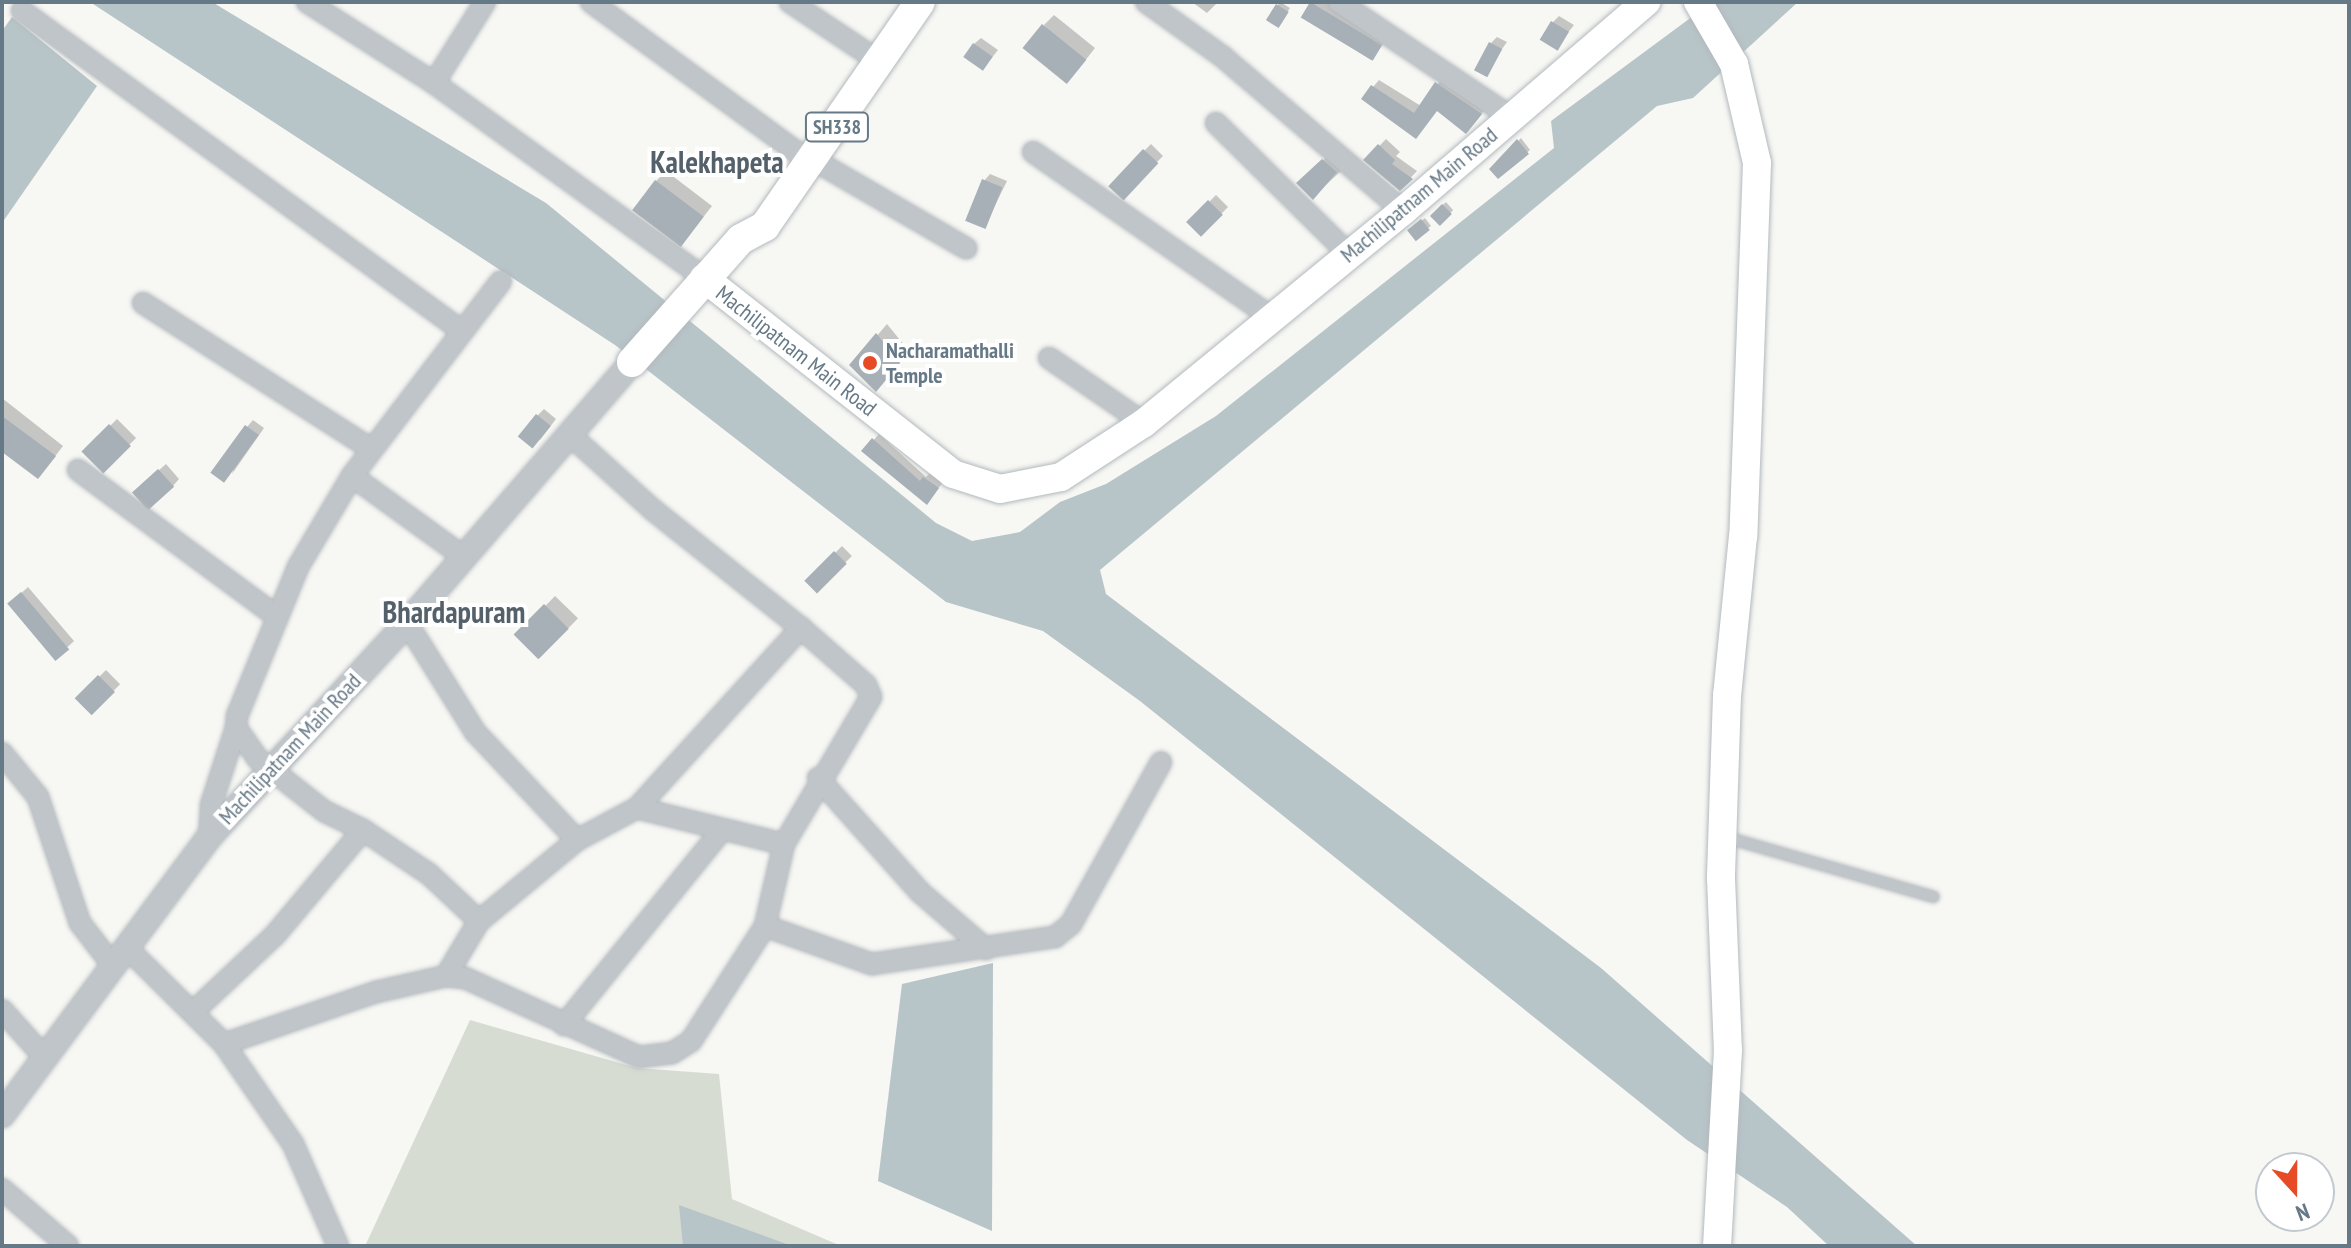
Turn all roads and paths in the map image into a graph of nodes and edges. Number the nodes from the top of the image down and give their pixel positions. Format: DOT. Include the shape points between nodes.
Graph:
graph roads {
  1 [pos="307,2"];
  2 [pos="485,2"];
  3 [pos="591,2"];
  4 [pos="790,2"];
  5 [pos="900,2"];
  6 [pos="920,2"];
  7 [pos="1339,2"];
  8 [pos="1646,2"];
  9 [pos="1698,2"];
  10 [pos="1151,3"];
  11 [pos="22,11"];
  12 [pos="865,52"];
  13 [pos="434,83"];
  14 [pos="1511,117"];
  15 [pos="1216,123"];
  16 [pos="1033,152"];
  17 [pos="806,156"];
  18 [pos="1403,211"];
  19 [pos="966,248"];
  20 [pos="1349,254"];
  21 [pos="501,281"];
  22 [pos="694,289"];
  23 [pos="143,303"];
  24 [pos="1273,318"];
  25 [pos="462,331"];
  26 [pos="1049,358"];
  27 [pos="632,362"];
  28 [pos="1144,423"];
  29 [pos="569,434"];
  30 [pos="370,448"];
  31 [pos="78,470"];
  32 [pos="352,476"];
  33 [pos="461,555"];
  34 [pos="276,616"];
  35 [pos="407,623"];
  36 [pos="801,628"];
  37 [pos="236,728"];
  38 [pos="2,753"];
  39 [pos="1161,762"];
  40 [pos="263,763"];
  41 [pos="818,778"];
  42 [pos="637,808"];
  43 [pos="363,830"];
  44 [pos="721,831"];
  45 [pos="209,837"];
  46 [pos="1723,837"];
  47 [pos="577,840"];
  48 [pos="784,844"];
  49 [pos="1934,897"];
  50 [pos="479,921"];
  51 [pos="765,926"];
  52 [pos="986,949"];
  53 [pos="121,958"];
  54 [pos="446,976"];
  55 [pos="2,1010"];
  56 [pos="193,1012"];
  57 [pos="564,1025"];
  58 [pos="224,1044"];
  59 [pos="45,1058"];
  60 [pos="2,1115"];
  61 [pos="2,1189"];
  62 [pos="68,1246"];
  63 [pos="338,1246"];
  64 [pos="1717,1246"];
  1 -- 13 [label="street"];
  2 -- 13 [label="street"];
  3 -- 17 [label="street"];
  4 -- 12 [label="street"];
  5 -- 12 [label="main road, SH338"];
  6 -- 17 [label="main road, SH338"];
  7 -- 14 [label="street"];
  8 -- 14 [label="main road, Machilipatnam Main Road"];
  9 -- 46 [label="main road" via="1734,64 1750,113 1757,178"];
  10 -- 18 [label="street" via="1223,57"];
  11 -- 25 [label="street"];
  12 -- 17 [label="main road, SH338"];
  13 -- 22 [label="street"];
  14 -- 18 [label="main road, Machilipatnam Main Road"];
  15 -- 20 [label="street"];
  16 -- 24 [label="street"];
  17 -- 19 [label="street"];
  17 -- 22 [label="main road, SH338" via="748,217 741,239"];
  18 -- 20 [label="main road, Machilipatnam Main Road"];
  20 -- 24 [label="main road, Machilipatnam Main Road"];
  21 -- 25 [label="street"];
  22 -- 27 [label="main road, Machilipatnam Main Road"];
  22 -- 28 [label="main road, Machilipatnam Main Road" via="953,474 1000,489 1061,477"];
  23 -- 30 [label="street"];
  24 -- 28 [label="main road, Machilipatnam Main Road"];
  25 -- 30 [label="street"];
  26 -- 28 [label="street"];
  27 -- 29 [label="street, Machilipatnam Main Road"];
  29 -- 33 [label="street, Machilipatnam Main Road"];
  29 -- 36 [label="street" via="653,510"];
  30 -- 32 [label="street"];
  31 -- 34 [label="street"];
  32 -- 33 [label="street"];
  32 -- 34 [label="street"];
  33 -- 35 [label="street, Machilipatnam Main Road"];
  34 -- 37 [label="street"];
  35 -- 40 [label="street, Machilipatnam Main Road"];
  35 -- 47 [label="street" via="475,732"];
  36 -- 41 [label="street" via="866,685 871,697 868,709"];
  36 -- 42 [label="street"];
  37 -- 40 [label="street"];
  37 -- 45 [label="street" via="211,805"];
  38 -- 53 [label="street" via="38,797 80,923"];
  39 -- 52 [label="street" via="1071,924 1055,937"];
  40 -- 43 [label="street" via="324,811"];
  40 -- 45 [label="street, Machilipatnam Main Road"];
  41 -- 48 [label="street"];
  41 -- 52 [label="street" via="921,893"];
  42 -- 44 [label="street"];
  42 -- 47 [label="street"];
  43 -- 50 [label="street" via="429,874"];
  43 -- 56 [label="street" via="275,935"];
  44 -- 48 [label="street"];
  44 -- 57 [label="street"];
  45 -- 53 [label="street, Machilipatnam Main Road"];
  46 -- 49 [label="lane"];
  46 -- 64 [label="main road" via="1728,1050"];
  47 -- 50 [label="street"];
  48 -- 51 [label="street"];
  50 -- 54 [label="street"];
  51 -- 52 [label="street" via="872,964"];
  51 -- 57 [label="street" via="691,1041 672,1053 639,1057"];
  53 -- 56 [label="street"];
  53 -- 59 [label="street, Machilipatnam Main Road"];
  54 -- 57 [label="street" via="465,978"];
  54 -- 58 [label="street" via="376,992"];
  55 -- 59 [label="street"];
  56 -- 58 [label="street"];
  58 -- 63 [label="street" via="293,1144"];
  59 -- 60 [label="street, Machilipatnam Main Road"];
  61 -- 62 [label="street"];
}
